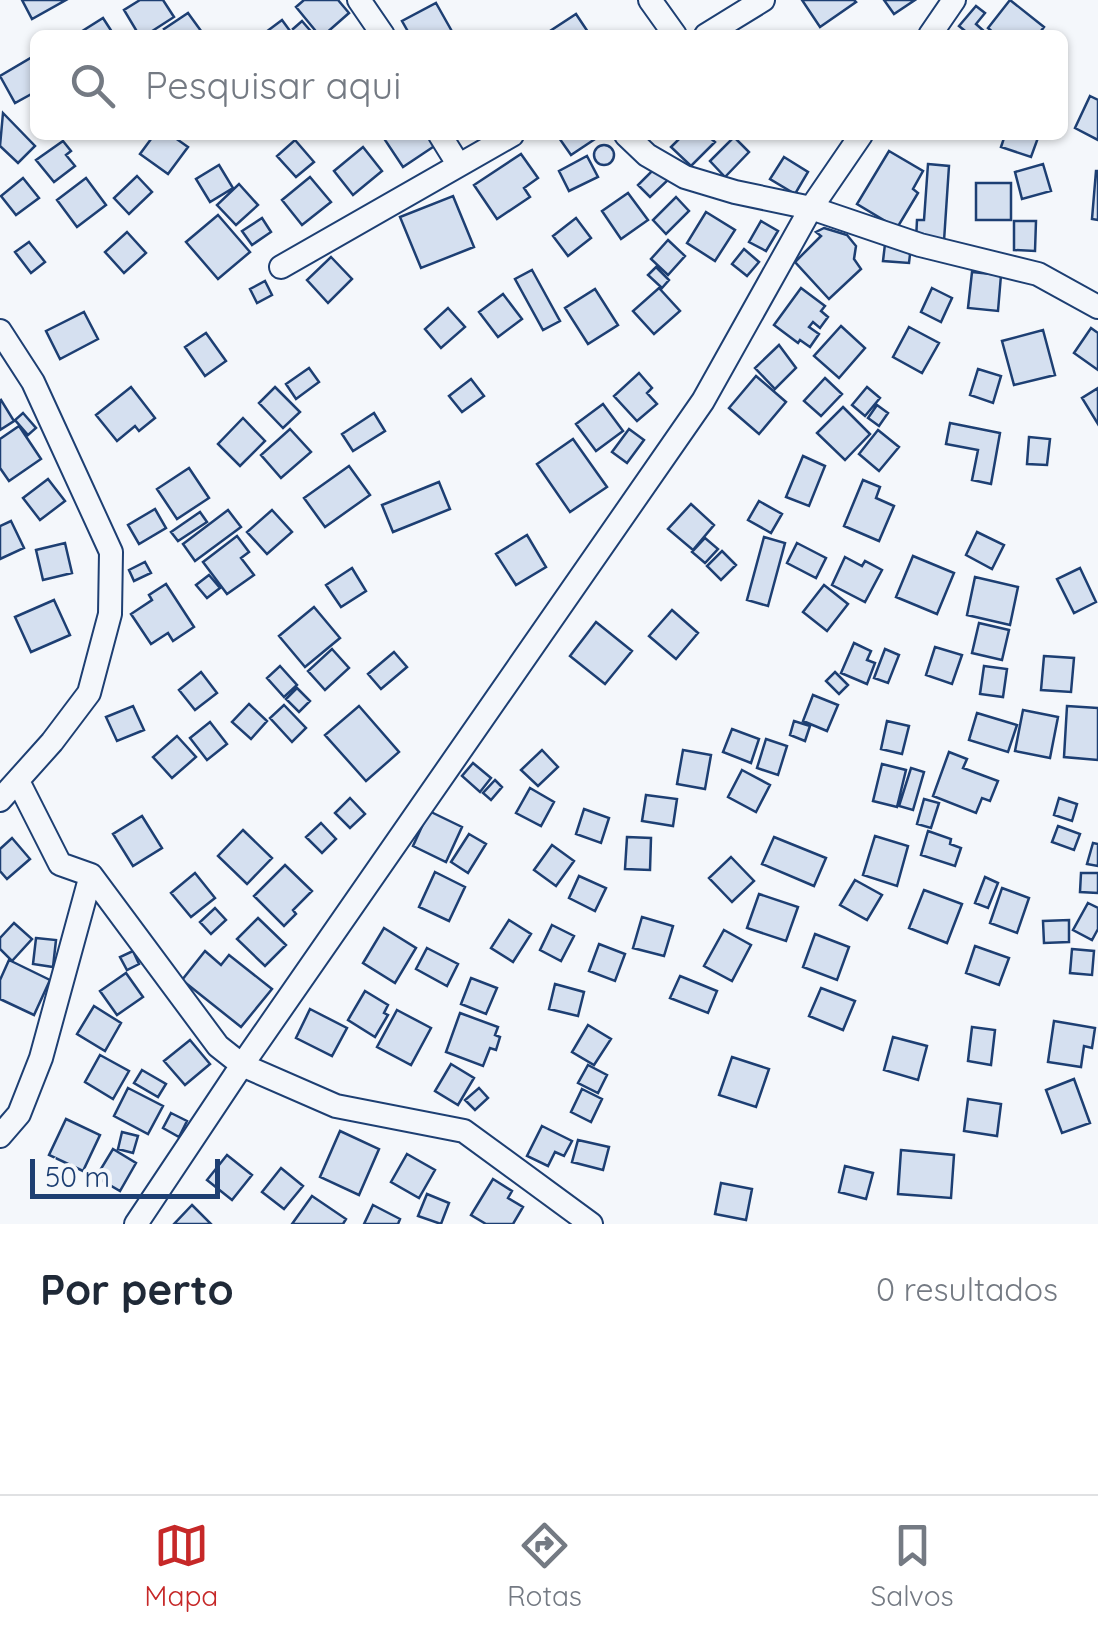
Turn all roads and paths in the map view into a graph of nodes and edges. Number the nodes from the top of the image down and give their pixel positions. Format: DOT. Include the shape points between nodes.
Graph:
graph roads {
  1 [pos="360,0"];
  2 [pos="650,0"];
  3 [pos="764,0"];
  4 [pos="954,0"];
  5 [pos="380,30"];
  6 [pos="671,30"];
  7 [pos="714,30"];
  8 [pos="933,30"];
  9 [pos="443,140"];
  10 [pos="503,140"];
  11 [pos="631,140"];
  12 [pos="858,140"];
  13 [pos="458,164"];
  14 [pos="811,208"];
  15 [pos="282,267"];
  16 [pos="1098,307"];
  17 [pos="0,331"];
  18 [pos="18,781"];
  19 [pos="0,800"];
  20 [pos="91,875"];
  21 [pos="242,1065"];
  22 [pos="0,1136"];
  23 [pos="136,1224"];
  24 [pos="592,1224"];
  1 -- 5 [label="street"];
  2 -- 6 [label="street"];
  3 -- 7 [label="street"];
  4 -- 8 [label="street"];
  9 -- 13 [label="street"];
  10 -- 13 [label="street"];
  11 -- 14 [label="street" via="686,177"];
  12 -- 14 [label="street"];
  13 -- 15 [label="street"];
  14 -- 16 [label="street" via="920,245 1038,274"];
  14 -- 21 [label="street" via="703,401"];
  17 -- 18 [label="street" via="32,382 111,552 110,614 89,693"];
  18 -- 19 [label="street"];
  18 -- 20 [label="street" via="60,864"];
  20 -- 21 [label="street" via="218,1046"];
  20 -- 22 [label="street" via="41,1058 20,1114"];
  21 -- 23 [label="street"];
  21 -- 24 [label="street" via="336,1106 464,1130"];
}
